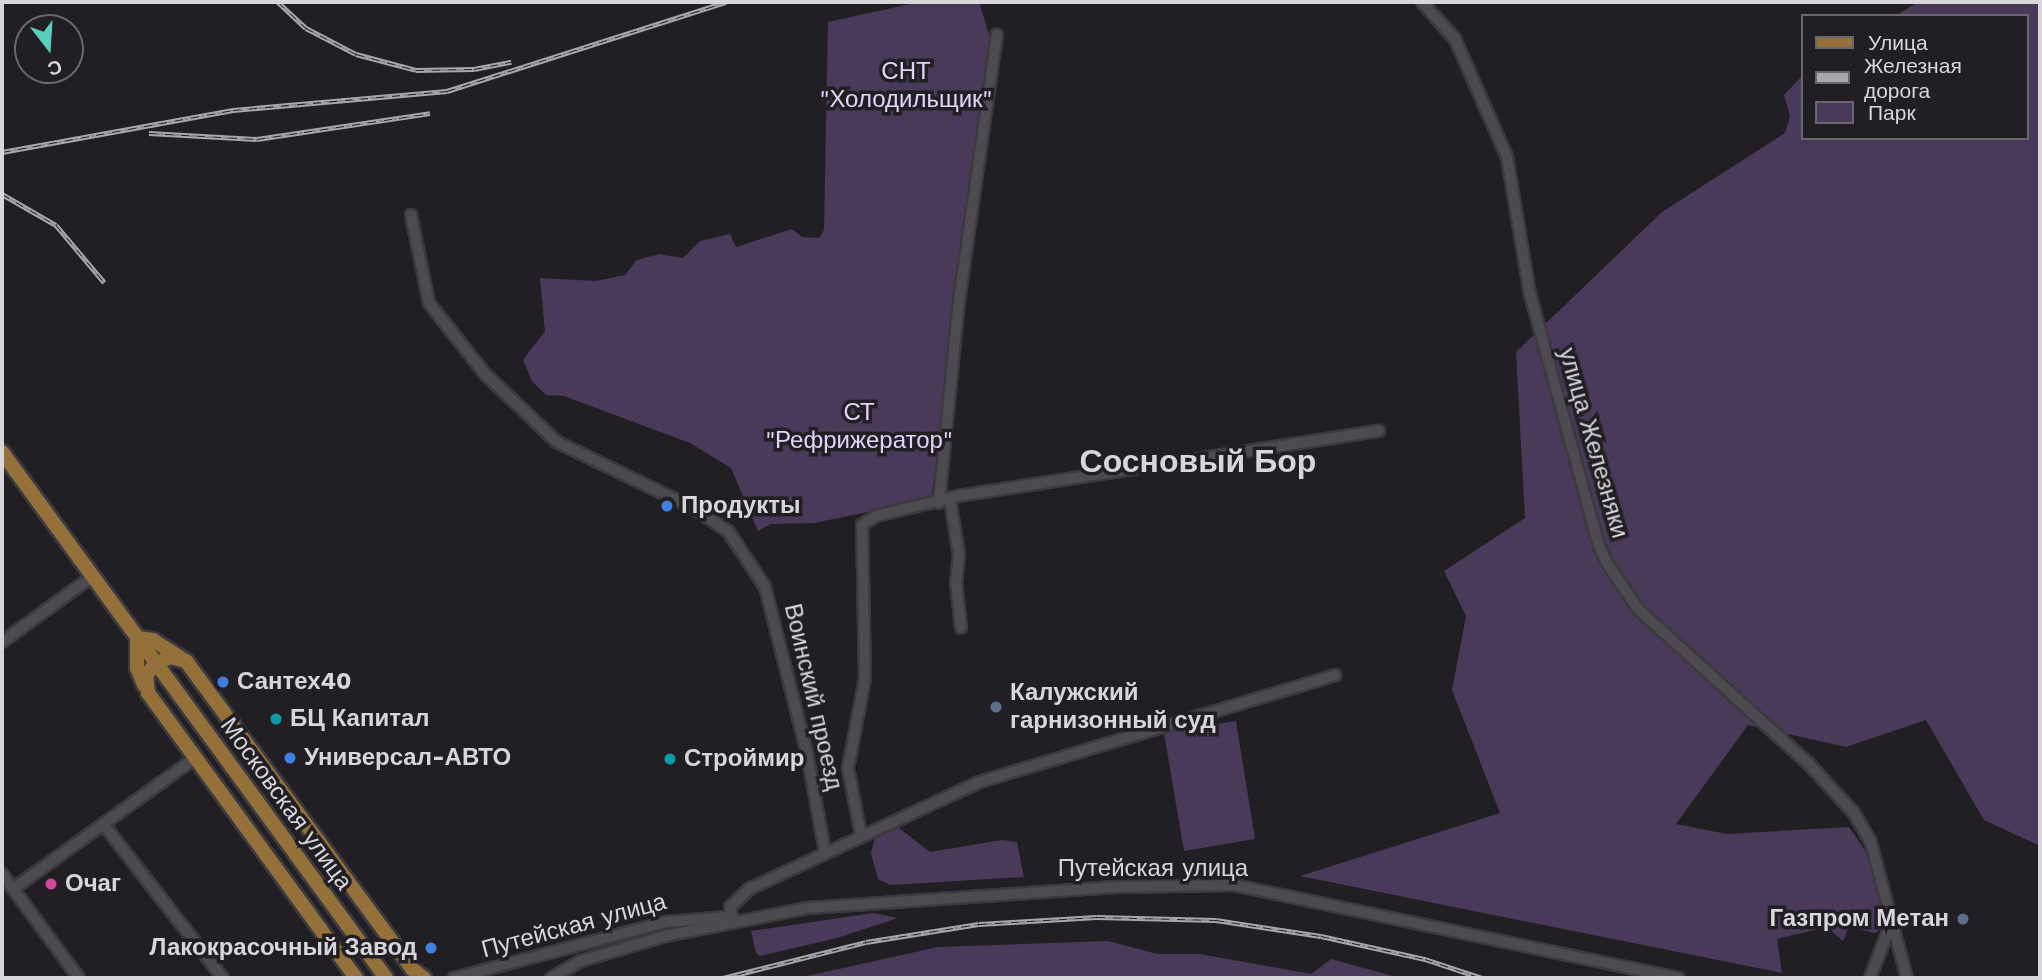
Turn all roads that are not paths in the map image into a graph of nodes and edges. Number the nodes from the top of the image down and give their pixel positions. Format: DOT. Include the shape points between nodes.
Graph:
graph roads {
  1 [pos="1422,2"];
  2 [pos="997,35"];
  3 [pos="411,215"];
  4 [pos="1379,431"];
  5 [pos="2,452"];
  6 [pos="945,501"];
  7 [pos="93,576"];
  8 [pos="961,628"];
  9 [pos="137,638"];
  10 [pos="2,642"];
  11 [pos="186,661"];
  12 [pos="156,663"];
  13 [pos="1335,675"];
  14 [pos="149,693"];
  15 [pos="195,758"];
  16 [pos="104,825"];
  17 [pos="861,835"];
  18 [pos="825,852"];
  19 [pos="2,874"];
  20 [pos="13,889"];
  21 [pos="732,917"];
  22 [pos="747,918"];
  23 [pos="1893,918"];
  24 [pos="79,978"];
  25 [pos="223,978"];
  26 [pos="356,978"];
  27 [pos="386,978"];
  28 [pos="424,978"];
  29 [pos="454,978"];
  30 [pos="551,978"];
  31 [pos="1678,978"];
  32 [pos="1870,978"];
  33 [pos="1906,978"];
  1 -- 23 [label="street, улица Железняки" via="1455,39 1507,157 1530,294 1607,564 1638,609 1808,764 1854,813 1871,843"];
  2 -- 6 [label="street" via="958,308"];
  3 -- 18 [label="street, Воинский проезд" via="429,303 485,374 557,442 695,509 728,531 765,587 807,753"];
  4 -- 6 [label="street" via="1282,443"];
  5 -- 7 [label="main road, Московская улица"];
  6 -- 8 [label="street" via="959,555 956,582"];
  6 -- 17 [label="street" via="876,516 862,525 866,678 848,768"];
  7 -- 9 [label="main road, Московская улица"];
  7 -- 10 [label="street"];
  9 -- 11 [label="main road" via="153,640"];
  9 -- 12 [label="main road, Московская улица"];
  9 -- 14 [label="main road" via="137,668"];
  11 -- 12 [label="main road" via="171,657"];
  11 -- 28 [label="main road" via="412,969"];
  12 -- 14 [label="main road" via="146,675"];
  12 -- 27 [label="main road, Московская улица"];
  13 -- 17 [label="street" via="979,782"];
  14 -- 15 [label="main road"];
  15 -- 16 [label="street"];
  15 -- 26 [label="main road"];
  16 -- 20 [label="street"];
  16 -- 25 [label="street"];
  17 -- 18 [label="street"];
  18 -- 21 [label="street" via="749,889 730,907"];
  19 -- 20 [label="street"];
  20 -- 24 [label="street"];
  21 -- 22 [label="street, Путейская улица"];
  21 -- 29 [label="street, Путейская улица" via="666,922"];
  22 -- 30 [label="street, Путейская улица" via="607,952"];
  22 -- 31 [label="street, Путейская улица" via="960,896 1233,885"];
  23 -- 32 [label="street"];
  23 -- 33 [label="street, улица Железняки"];
}
